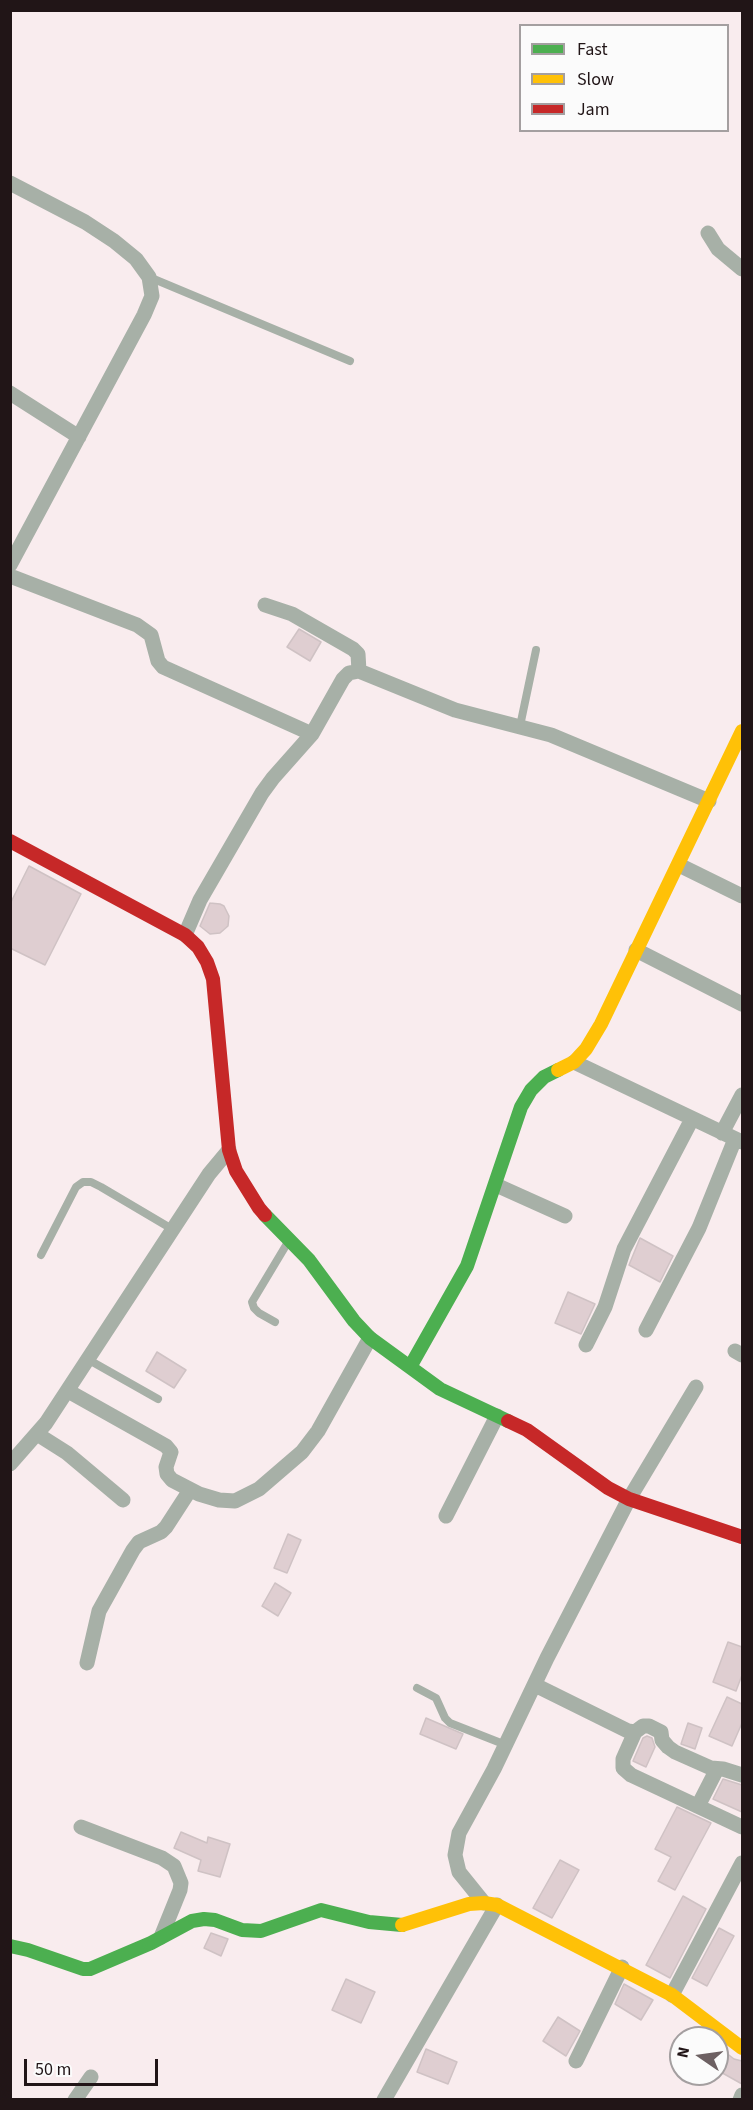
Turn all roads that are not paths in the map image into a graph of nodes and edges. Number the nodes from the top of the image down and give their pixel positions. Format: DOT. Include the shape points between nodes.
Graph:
graph roads {
  1 [pos="10,183"];
  2 [pos="708,233"];
  3 [pos="742,268"];
  4 [pos="149,278"];
  5 [pos="350,361"];
  6 [pos="10,393"];
  7 [pos="79,437"];
  8 [pos="10,564"];
  9 [pos="10,576"];
  10 [pos="265,605"];
  11 [pos="536,650"];
  12 [pos="359,671"];
  13 [pos="520,726"];
  14 [pos="742,731"];
  15 [pos="312,734"];
  16 [pos="709,801"];
  17 [pos="10,841"];
  18 [pos="679,865"];
  19 [pos="742,896"];
  20 [pos="185,935"];
  21 [pos="636,950"];
  22 [pos="742,1004"];
  23 [pos="574,1062"];
  24 [pos="742,1095"];
  25 [pos="692,1119"];
  26 [pos="733,1138"];
  27 [pos="229,1150"];
  28 [pos="496,1185"];
  29 [pos="565,1216"];
  30 [pos="172,1229"];
  31 [pos="290,1239"];
  32 [pos="42,1255"];
  33 [pos="274,1323"];
  34 [pos="646,1330"];
  35 [pos="370,1338"];
  36 [pos="586,1345"];
  37 [pos="89,1360"];
  38 [pos="410,1367"];
  39 [pos="696,1387"];
  40 [pos="68,1391"];
  41 [pos="158,1399"];
  42 [pos="497,1416"];
  43 [pos="37,1434"];
  44 [pos="10,1464"];
  45 [pos="190,1490"];
  46 [pos="629,1498"];
  47 [pos="123,1500"];
  48 [pos="446,1516"];
  49 [pos="742,1537"];
  50 [pos="87,1663"];
  51 [pos="535,1685"];
  52 [pos="417,1688"];
  53 [pos="635,1732"];
  54 [pos="506,1745"];
  55 [pos="717,1769"];
  56 [pos="742,1774"];
  57 [pos="698,1806"];
  58 [pos="81,1827"];
  59 [pos="742,1827"];
  60 [pos="742,1863"];
  61 [pos="491,1904"];
  62 [pos="161,1937"];
  63 [pos="10,1946"];
  64 [pos="622,1967"];
  65 [pos="672,1995"];
  66 [pos="742,2048"];
  67 [pos="576,2061"];
  68 [pos="91,2077"];
  69 [pos="742,2096"];
  70 [pos="75,2100"];
  71 [pos="384,2100"];
  72 [pos="740,2100"];
  1 -- 4 [label="street" via="85,222 136,259"];
  2 -- 3 [label="street" via="718,249"];
  4 -- 5 [label="lane"];
  4 -- 7 [label="street" via="152,296 144,315"];
  6 -- 7 [label="street"];
  7 -- 8 [label="street"];
  9 -- 15 [label="street" via="137,625 151,635 163,667"];
  10 -- 12 [label="street" via="292,614 353,649 358,654"];
  11 -- 13 [label="lane"];
  12 -- 13 [label="street" via="455,710"];
  12 -- 15 [label="street" via="343,679"];
  13 -- 16 [label="street" via="551,735"];
  14 -- 16 [label="street"];
  15 -- 20 [label="street" via="262,793 200,900"];
  16 -- 18 [label="street"];
  17 -- 20 [label="street"];
  18 -- 19 [label="street"];
  18 -- 21 [label="street"];
  20 -- 27 [label="street" via="198,947 213,979"];
  21 -- 22 [label="street"];
  21 -- 23 [label="street" via="602,1024"];
  23 -- 25 [label="street"];
  23 -- 28 [label="street" via="544,1077 531,1089 513,1127"];
  24 -- 26 [label="street"];
  25 -- 26 [label="street"];
  25 -- 36 [label="street" via="624,1249"];
  26 -- 34 [label="street" via="699,1228"];
  27 -- 30 [label="street"];
  27 -- 31 [label="street" via="236,1171 259,1208"];
  28 -- 29 [label="street"];
  28 -- 38 [label="street" via="467,1266"];
  30 -- 32 [label="lane" via="101,1187 83,1182 76,1187"];
  30 -- 37 [label="street"];
  31 -- 33 [label="lane" via="252,1302"];
  31 -- 35 [label="street"];
  35 -- 38 [label="street"];
  35 -- 45 [label="street" via="318,1431 302,1452 259,1489 235,1501"];
  37 -- 40 [label="street"];
  37 -- 41 [label="lane"];
  38 -- 42 [label="street" via="440,1389"];
  39 -- 46 [label="street"];
  40 -- 43 [label="street"];
  40 -- 45 [label="street" via="159,1440 171,1452 166,1474"];
  42 -- 46 [label="street" via="526,1430 594,1479"];
  42 -- 48 [label="street"];
  43 -- 44 [label="street"];
  43 -- 47 [label="street" via="67,1453"];
  45 -- 50 [label="street" via="166,1527 139,1542 128,1558 99,1611"];
  46 -- 49 [label="street"];
  46 -- 51 [label="street"];
  51 -- 53 [label="street"];
  51 -- 54 [label="street"];
  52 -- 54 [label="lane" via="436,1698 450,1723"];
  53 -- 55 [label="street" via="649,1726 661,1732 662,1740 675,1752"];
  53 -- 57 [label="street" via="623,1768"];
  54 -- 61 [label="street" via="459,1833 455,1855 459,1872"];
  55 -- 56 [label="street"];
  55 -- 57 [label="street"];
  57 -- 59 [label="street"];
  58 -- 62 [label="street" via="174,1866 180,1890"];
  60 -- 65 [label="street"];
  61 -- 62 [label="street" via="469,1904 401,1925 321,1910 261,1931 204,1919"];
  61 -- 64 [label="street"];
  61 -- 71 [label="street"];
  62 -- 63 [label="street" via="83,1969"];
  64 -- 65 [label="street"];
  64 -- 67 [label="street"];
  65 -- 66 [label="street"];
  68 -- 70 [label="street"];
  69 -- 72 [label="street"];
}
